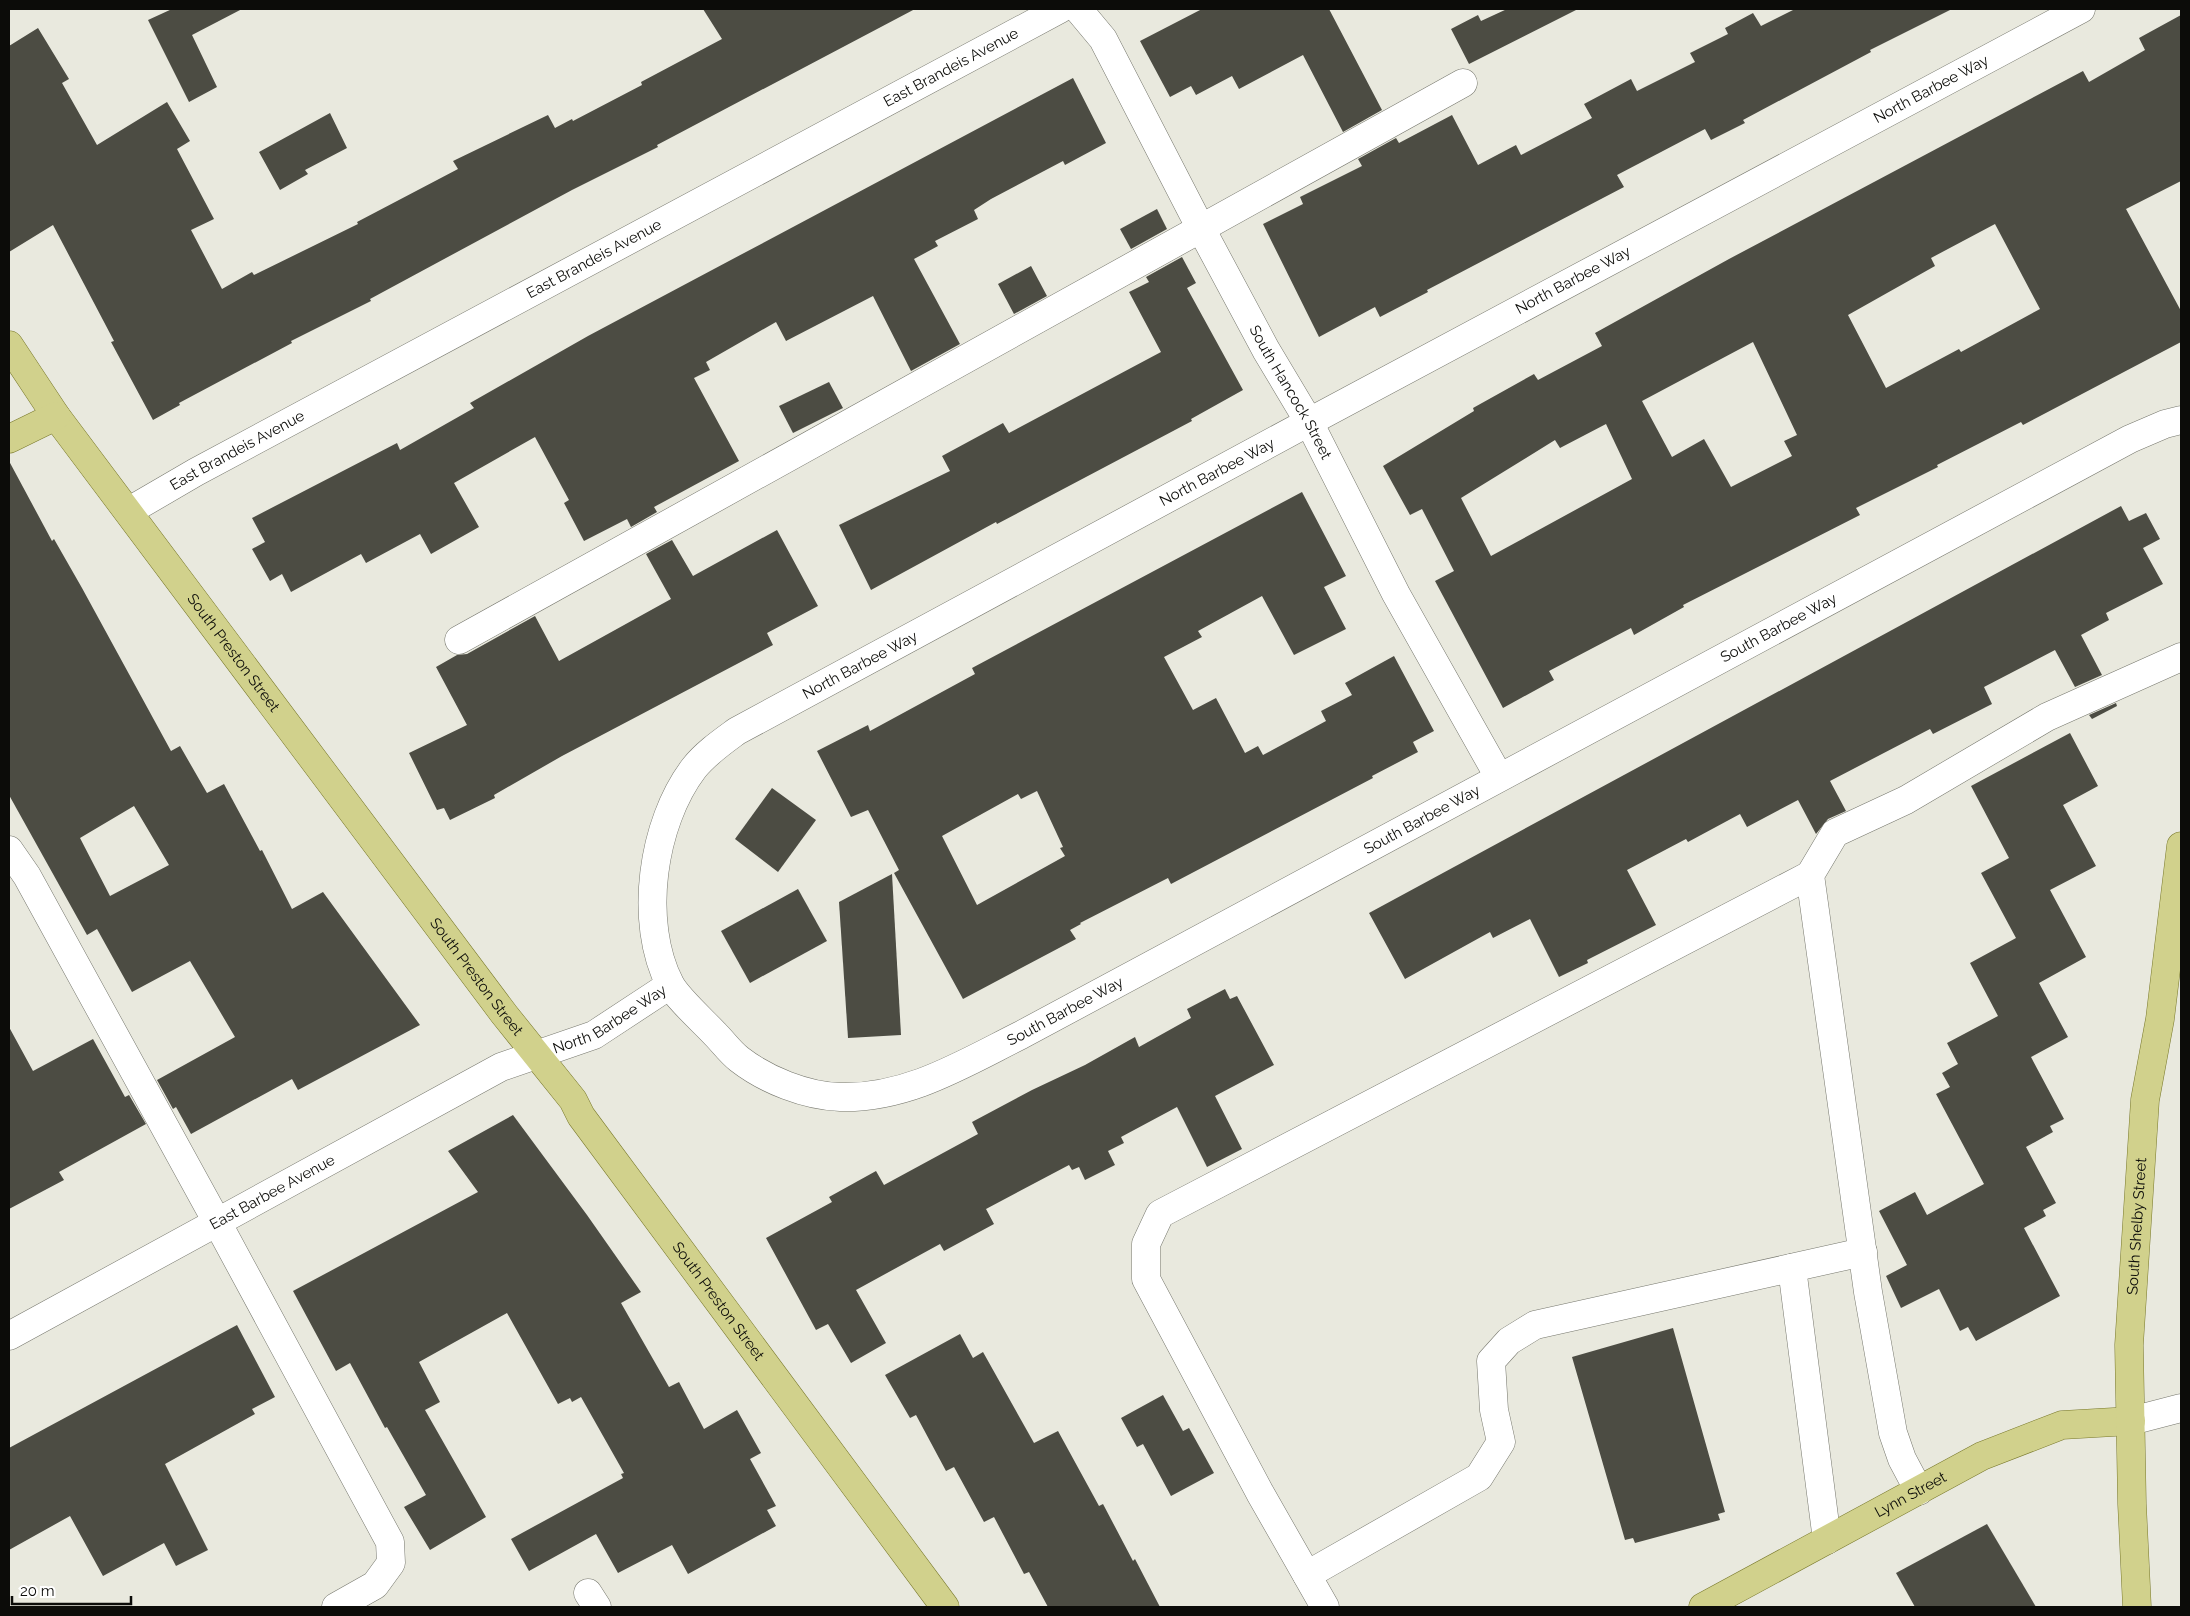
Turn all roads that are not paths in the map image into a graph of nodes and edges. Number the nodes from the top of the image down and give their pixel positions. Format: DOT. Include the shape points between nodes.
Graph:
graph roads {
  1 [pos="1060,9"];
  2 [pos="1078,9"];
  3 [pos="2081,9"];
  4 [pos="1463,83"];
  5 [pos="1202,229"];
  6 [pos="9,345"];
  7 [pos="56,416"];
  8 [pos="2181,420"];
  9 [pos="1309,422"];
  10 [pos="9,439"];
  11 [pos="129,511"];
  12 [pos="459,640"];
  13 [pos="2181,657"];
  14 [pos="1499,777"];
  15 [pos="2181,846"];
  16 [pos="9,850"];
  17 [pos="1810,875"];
  18 [pos="18,881"];
  19 [pos="670,985"];
  20 [pos="538,1055"];
  21 [pos="217,1222"];
  22 [pos="1863,1252"];
  23 [pos="1792,1268"];
  24 [pos="9,1336"];
  25 [pos="2181,1408"];
  26 [pos="2131,1421"];
  27 [pos="1919,1491"];
  28 [pos="1827,1540"];
  29 [pos="1306,1575"];
  30 [pos="1708,1606"];
  31 [pos="336,1607"];
  32 [pos="945,1607"];
  33 [pos="1325,1607"];
  34 [pos="2137,1607"];
  1 -- 11 [label="street, East Brandeis Avenue"];
  2 -- 5 [label="street, South Hancock Street" via="1103,39"];
  3 -- 9 [label="street, North Barbee Way"];
  4 -- 5 [label="street"];
  5 -- 9 [label="street, South Hancock Street" via="1266,350"];
  5 -- 12 [label="street"];
  6 -- 7 [label="main road, South Preston Street"];
  7 -- 10 [label="main road"];
  7 -- 11 [label="main road, South Preston Street"];
  8 -- 14 [label="street, South Barbee Way" via="2130,439"];
  9 -- 14 [label="street, South Hancock Street" via="1396,594"];
  9 -- 19 [label="street, North Barbee Way" via="737,731 717,745 694,768 673,802 662,832 653,888 654,938"];
  11 -- 20 [label="main road, South Preston Street" via="504,1014"];
  13 -- 17 [label="street" via="2047,718 1906,800 1836,833"];
  14 -- 19 [label="street, South Barbee Way" via="1021,1036 920,1085 888,1094 840,1097 807,1092 765,1076 738,1059"];
  15 -- 26 [label="main road, South Shelby Street" via="2160,1019 2145,1100 2129,1346"];
  16 -- 18 [label="street"];
  17 -- 22 [label="street"];
  17 -- 29 [label="street" via="1160,1214 1146,1244 1146,1279"];
  18 -- 21 [label="street"];
  19 -- 20 [label="street, North Barbee Way" via="594,1036"];
  20 -- 21 [label="street, East Barbee Avenue" via="501,1067"];
  20 -- 32 [label="main road, South Preston Street"];
  21 -- 24 [label="street, East Barbee Avenue"];
  21 -- 31 [label="street" via="390,1542 391,1563 375,1585"];
  22 -- 23 [label="street"];
  22 -- 27 [label="street" via="1894,1433 1902,1459"];
  23 -- 28 [label="street"];
  23 -- 29 [label="street" via="1536,1325 1509,1341 1490,1361 1494,1410 1501,1442 1479,1477"];
  25 -- 26 [label="street"];
  26 -- 27 [label="main road, Lynn Street" via="2062,1425 1982,1456"];
  26 -- 34 [label="main road, South Shelby Street"];
  27 -- 28 [label="main road, Lynn Street"];
  28 -- 30 [label="main road, Lynn Street"];
  29 -- 33 [label="street"];
}
